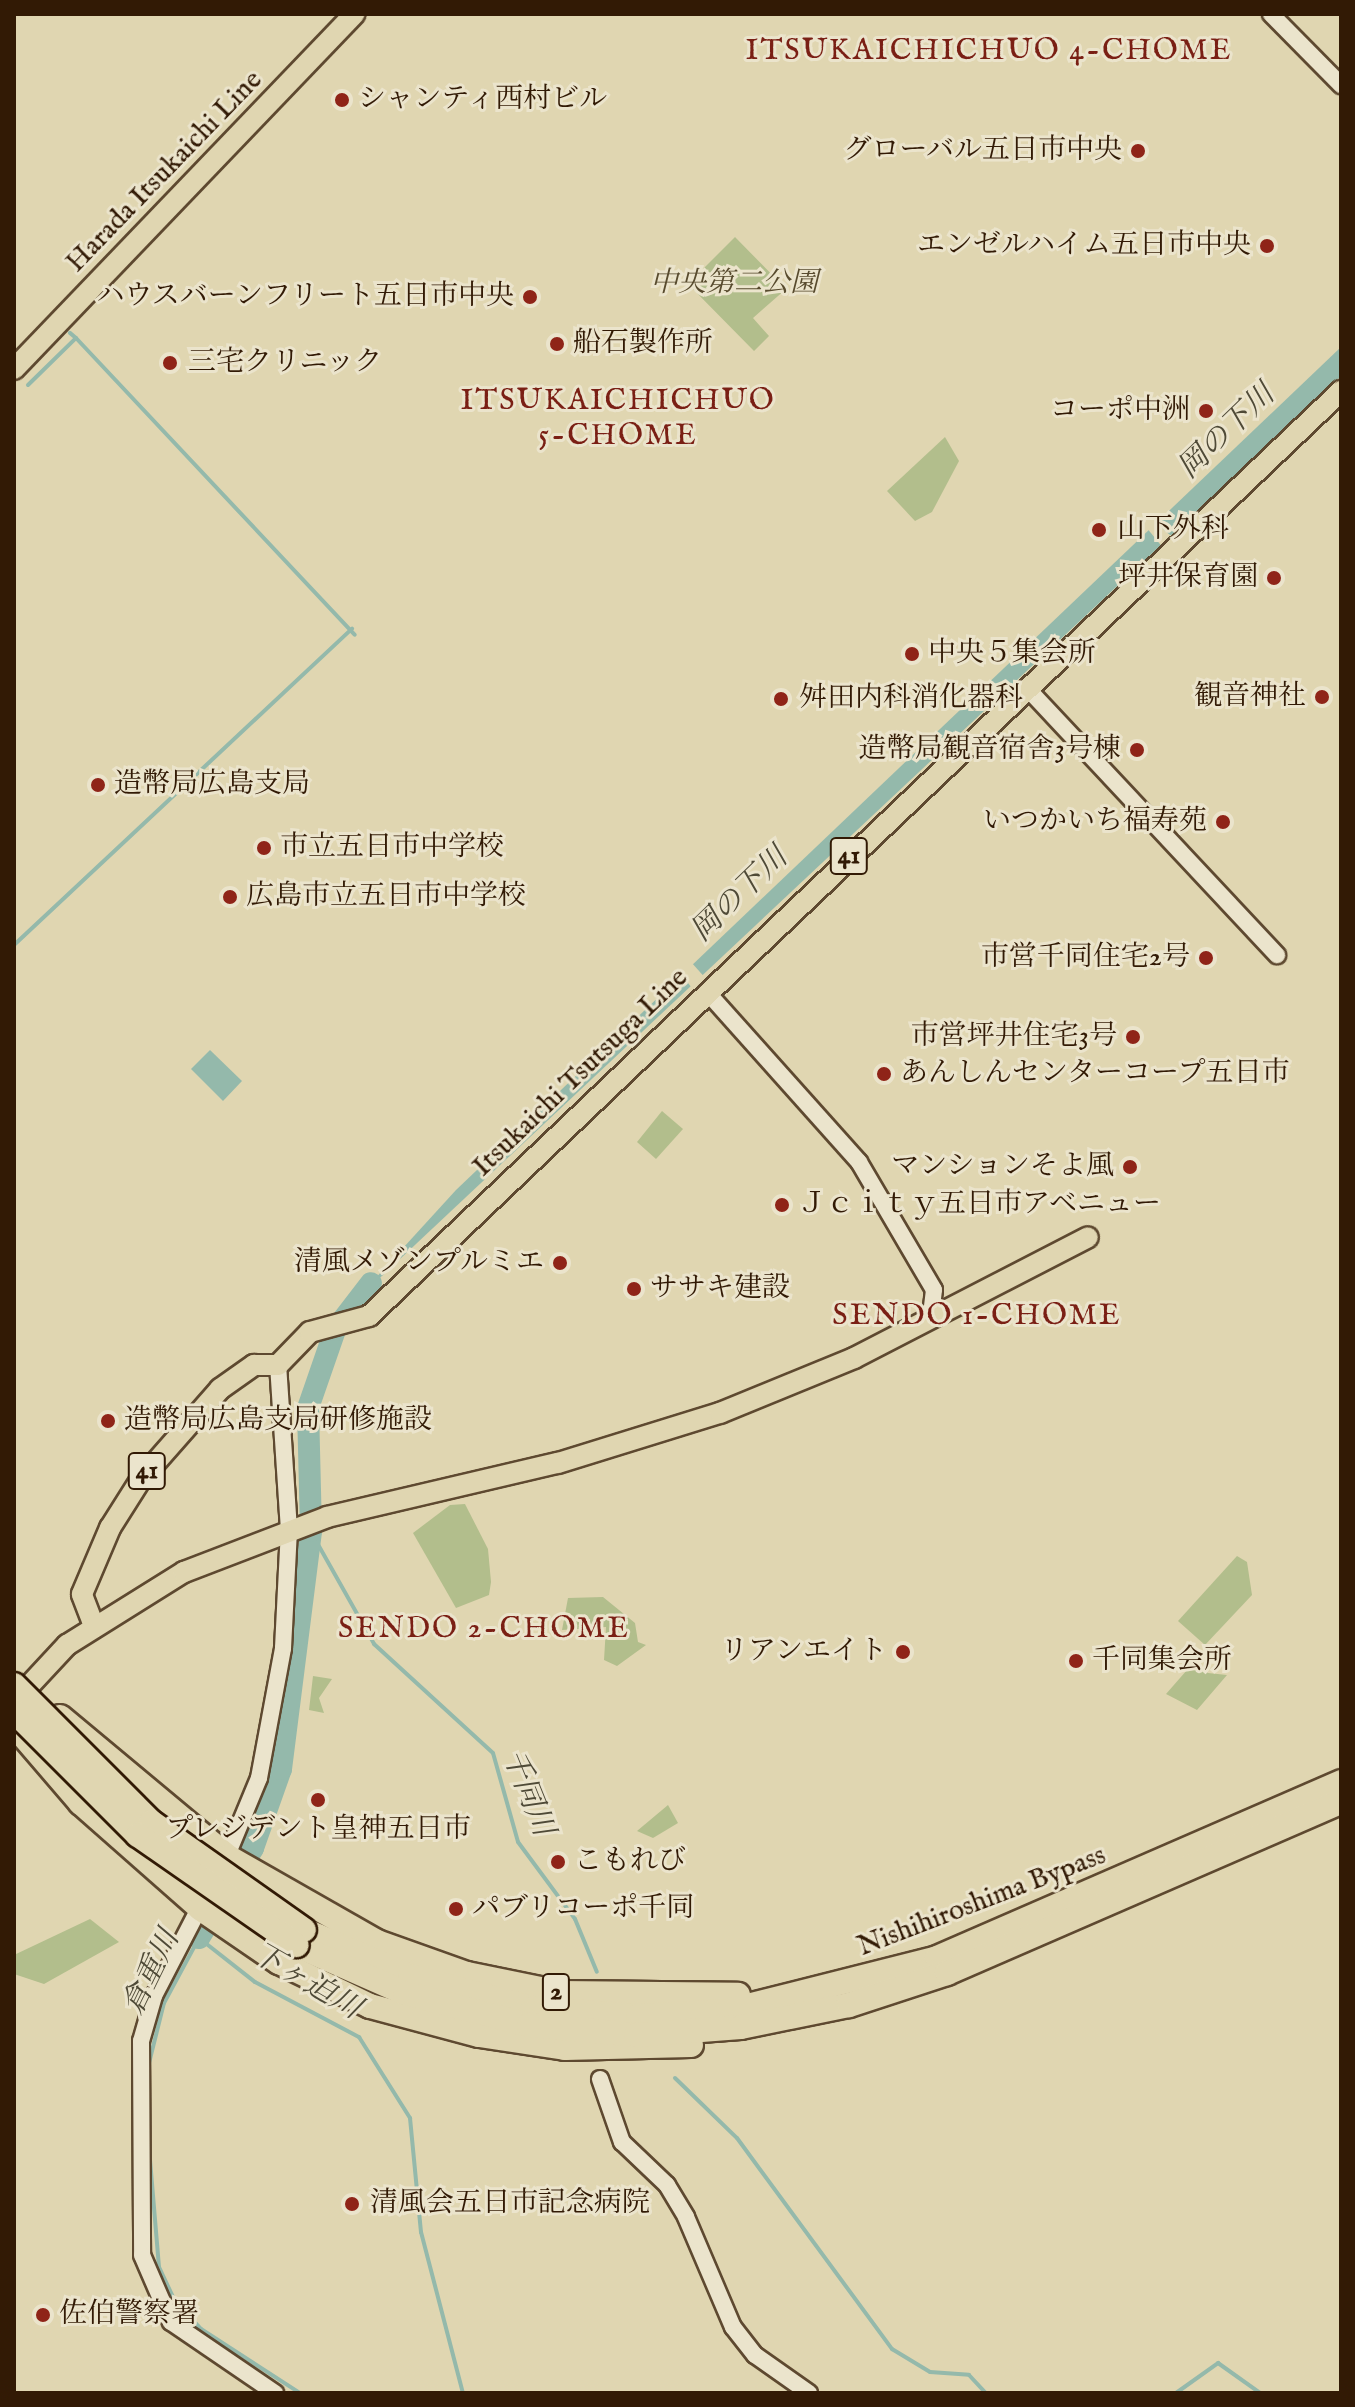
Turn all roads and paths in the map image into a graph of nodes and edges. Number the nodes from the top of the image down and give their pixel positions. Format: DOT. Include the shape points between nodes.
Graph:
graph roads {
  1 [pos="355,14"];
  2 [pos="1271,14"];
  3 [pos="1341,85"];
  4 [pos="14,369"];
  5 [pos="1341,391"];
  6 [pos="1027,688"];
  7 [pos="1277,955"];
  8 [pos="707,992"];
  9 [pos="1088,1237"];
  10 [pos="919,1326"];
  11 [pos="278,1365"];
  12 [pos="292,1529"];
  13 [pos="94,1626"];
  14 [pos="17,1687"];
  15 [pos="14,1711"];
  16 [pos="14,1725"];
  17 [pos="1341,1782"];
  18 [pos="1341,1802"];
  19 [pos="228,1857"];
  20 [pos="211,1916"];
  21 [pos="300,1937"];
  22 [pos="884,1976"];
  23 [pos="805,2015"];
  24 [pos="600,2079"];
  25 [pos="275,2393"];
  26 [pos="809,2393"];
  1 -- 4 [label="main road, Harada Itsukaichi Line"];
  2 -- 3 [label="street"];
  5 -- 6 [label="main road, Itsukaichi Tsutsuga Line / 41"];
  6 -- 7 [label="street"];
  6 -- 8 [label="main road, Itsukaichi Tsutsuga Line / 41"];
  8 -- 10 [label="street" via="859,1162 907,1237 934,1290 931,1315"];
  8 -- 11 [label="main road, Itsukaichi Tsutsuga Line / 41" via="357,1319 319,1329"];
  9 -- 10 [label="main road"];
  10 -- 12 [label="main road" via="673,1430"];
  11 -- 12 [label="street"];
  11 -- 13 [label="main road, Itsukaichi Tsutsuga Line / 41" via="254,1365 228,1381 130,1494 82,1594"];
  12 -- 13 [label="main road" via="184,1572"];
  12 -- 19 [label="street" via="270,1734"];
  13 -- 14 [label="main road"];
  14 -- 19 [label="highway, 2"];
  14 -- 21 [label="highway, Nishihiroshima Bypass / 2, bridge" via="151,1822"];
  15 -- 21 [label="highway, Nishihiroshima Bypass / 2, bridge" via="138,1835"];
  16 -- 20 [label="highway, 2" via="81,1803"];
  17 -- 22 [label="highway, Nishihiroshima Bypass / 2"];
  18 -- 23 [label="highway, Nishihiroshima Bypass / 2" via="947,1973"];
  19 -- 20 [label="street"];
  19 -- 22 [label="highway, 2" via="377,1942 467,1974 560,1993 753,1995"];
  20 -- 23 [label="highway, 2" via="370,2006 493,2038 658,2051"];
  20 -- 25 [label="street" via="154,1996 141,2041 142,2255 171,2322"];
  21 -- 22 [label="highway, Nishihiroshima Bypass / 2" via="470,1995 586,2014 728,2011"];
  21 -- 23 [label="highway, Nishihiroshima Bypass / 2" via="405,1993 542,2027 648,2035"];
  24 -- 26 [label="street" via="622,2142 667,2185 686,2217 733,2327 755,2355"];
}
